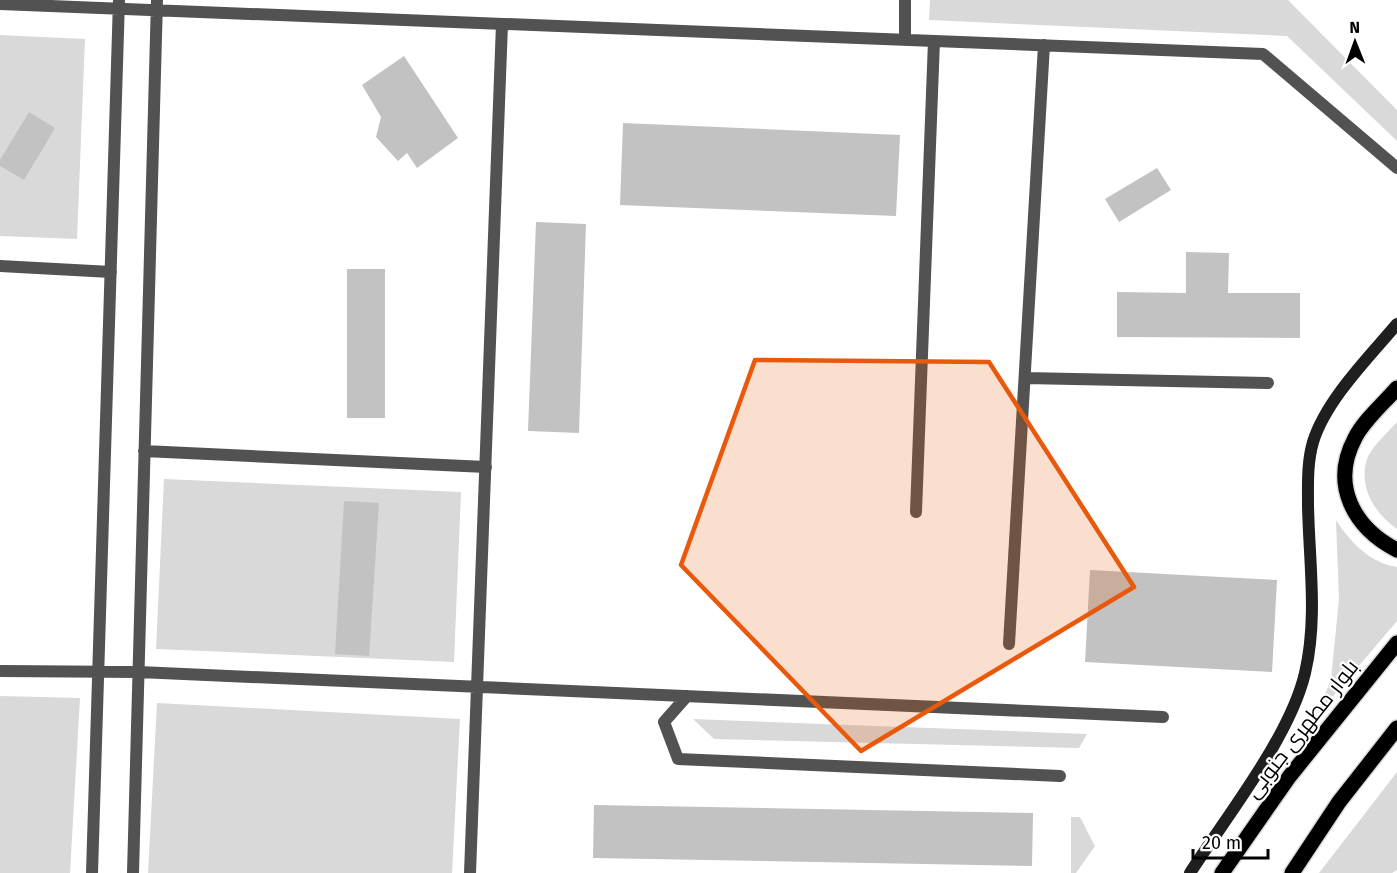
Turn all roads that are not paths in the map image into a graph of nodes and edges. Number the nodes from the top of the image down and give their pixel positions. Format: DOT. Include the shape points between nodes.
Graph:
graph roads {
  1 [pos="905,0"];
  2 [pos="0,4"];
  3 [pos="119,4"];
  4 [pos="157,5"];
  5 [pos="502,24"];
  6 [pos="905,40"];
  7 [pos="934,41"];
  8 [pos="1044,45"];
  9 [pos="1397,168"];
  10 [pos="0,266"];
  11 [pos="111,272"];
  12 [pos="1397,324"];
  13 [pos="1025,378"];
  14 [pos="1268,383"];
  15 [pos="1397,388"];
  16 [pos="144,451"];
  17 [pos="486,467"];
  18 [pos="916,512"];
  19 [pos="1397,550"];
  20 [pos="1397,643"];
  21 [pos="1009,644"];
  22 [pos="0,671"];
  23 [pos="98,671"];
  24 [pos="139,672"];
  25 [pos="477,687"];
  26 [pos="687,696"];
  27 [pos="1163,717"];
  28 [pos="1397,728"];
  29 [pos="1060,776"];
  30 [pos="92,873"];
  31 [pos="133,873"];
  32 [pos="470,873"];
  33 [pos="1190,873"];
  34 [pos="1222,873"];
  35 [pos="1292,873"];
  1 -- 6 [label="lane"];
  2 -- 3 [label="lane"];
  3 -- 4 [label="lane"];
  3 -- 11 [label="lane"];
  4 -- 5 [label="lane"];
  4 -- 16 [label="lane"];
  5 -- 6 [label="lane"];
  5 -- 17 [label="lane"];
  6 -- 7 [label="lane"];
  7 -- 8 [label="lane"];
  7 -- 18 [label="lane"];
  8 -- 9 [label="lane" via="1263,54"];
  8 -- 13 [label="lane"];
  10 -- 11 [label="lane"];
  11 -- 23 [label="lane"];
  12 -- 33 [label="main road" via="1354,375 1313,441 1308,467 1312,609 1298,697 1241,797"];
  13 -- 14 [label="lane"];
  13 -- 21 [label="lane"];
  15 -- 19 [label="main road" via="1355,437 1346,463 1346,488 1352,510 1377,540"];
  16 -- 17 [label="lane"];
  16 -- 24 [label="lane"];
  17 -- 25 [label="lane"];
  20 -- 34 [label="main road, بلوار مطهری جنوبی" via="1289,777"];
  22 -- 23 [label="lane"];
  23 -- 24 [label="lane"];
  23 -- 30 [label="lane"];
  24 -- 25 [label="lane"];
  24 -- 31 [label="lane"];
  25 -- 26 [label="lane"];
  25 -- 32 [label="lane"];
  26 -- 27 [label="lane"];
  26 -- 29 [label="lane" via="664,722 678,759"];
  28 -- 35 [label="main road"];
}
